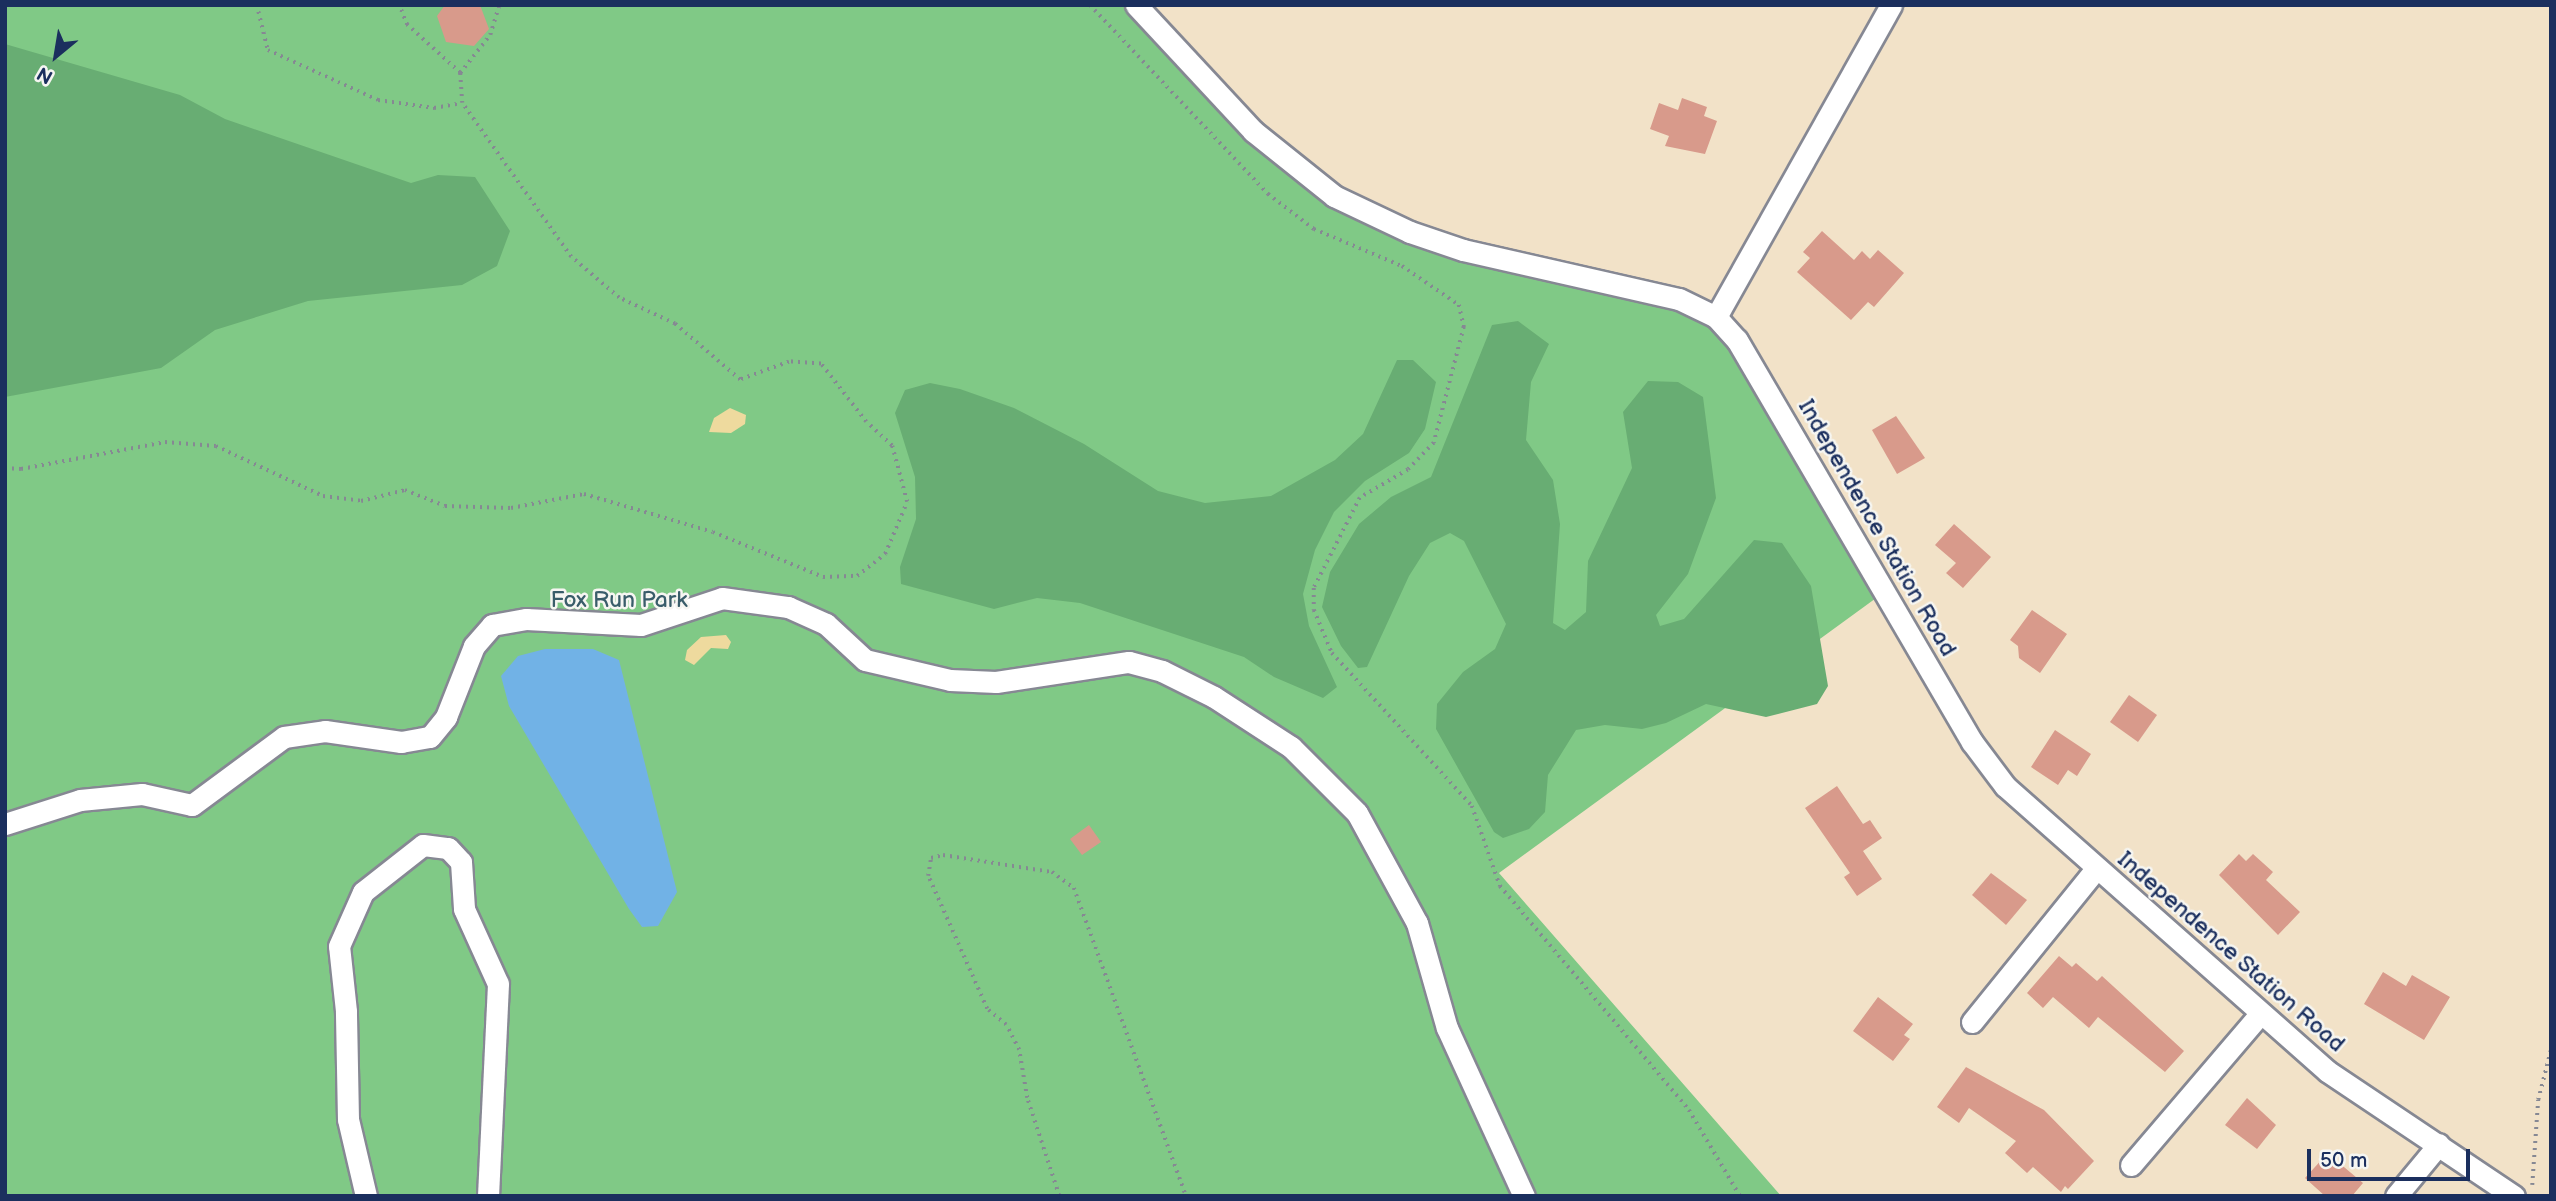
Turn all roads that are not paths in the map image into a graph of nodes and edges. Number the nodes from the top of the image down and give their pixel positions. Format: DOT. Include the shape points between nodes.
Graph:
graph roads {
  1 [pos="1136,5"];
  2 [pos="1891,5"];
  3 [pos="1716,317"];
  4 [pos="5,824"];
  5 [pos="2095,870"];
  6 [pos="2259,1014"];
  7 [pos="1972,1022"];
  8 [pos="2439,1144"];
  9 [pos="2131,1166"];
  10 [pos="2522,1193"];
  11 [pos="366,1196"];
  12 [pos="488,1196"];
  13 [pos="1524,1196"];
  14 [pos="2396,1196"];
  1 -- 3 [label="street, Independence Station Road" via="1253,131 1334,196 1410,232 1463,250 1679,299"];
  2 -- 3 [label="street"];
  3 -- 5 [label="street, Independence Station Road" via="1737,340 1972,742 2022,805"];
  4 -- 13 [label="street" via="80,800 142,794 192,806 284,737 325,732 401,742 430,737 446,717 474,646 492,625 526,619 641,625 722,598 788,607 826,624 866,660 950,680 996,682 1129,662 1162,671 1214,697 1291,747 1357,813 1417,923 1447,1028"];
  5 -- 6 [label="street, Independence Station Road"];
  5 -- 7 [label="street"];
  6 -- 8 [label="street, Independence Station Road" via="2327,1071"];
  6 -- 9 [label="street"];
  8 -- 10 [label="street, Independence Station Road"];
  8 -- 14 [label="street"];
  11 -- 12 [label="street" via="348,1119 346,1011 339,946 363,892 423,845 448,848 460,862 464,909 498,984"];
}
